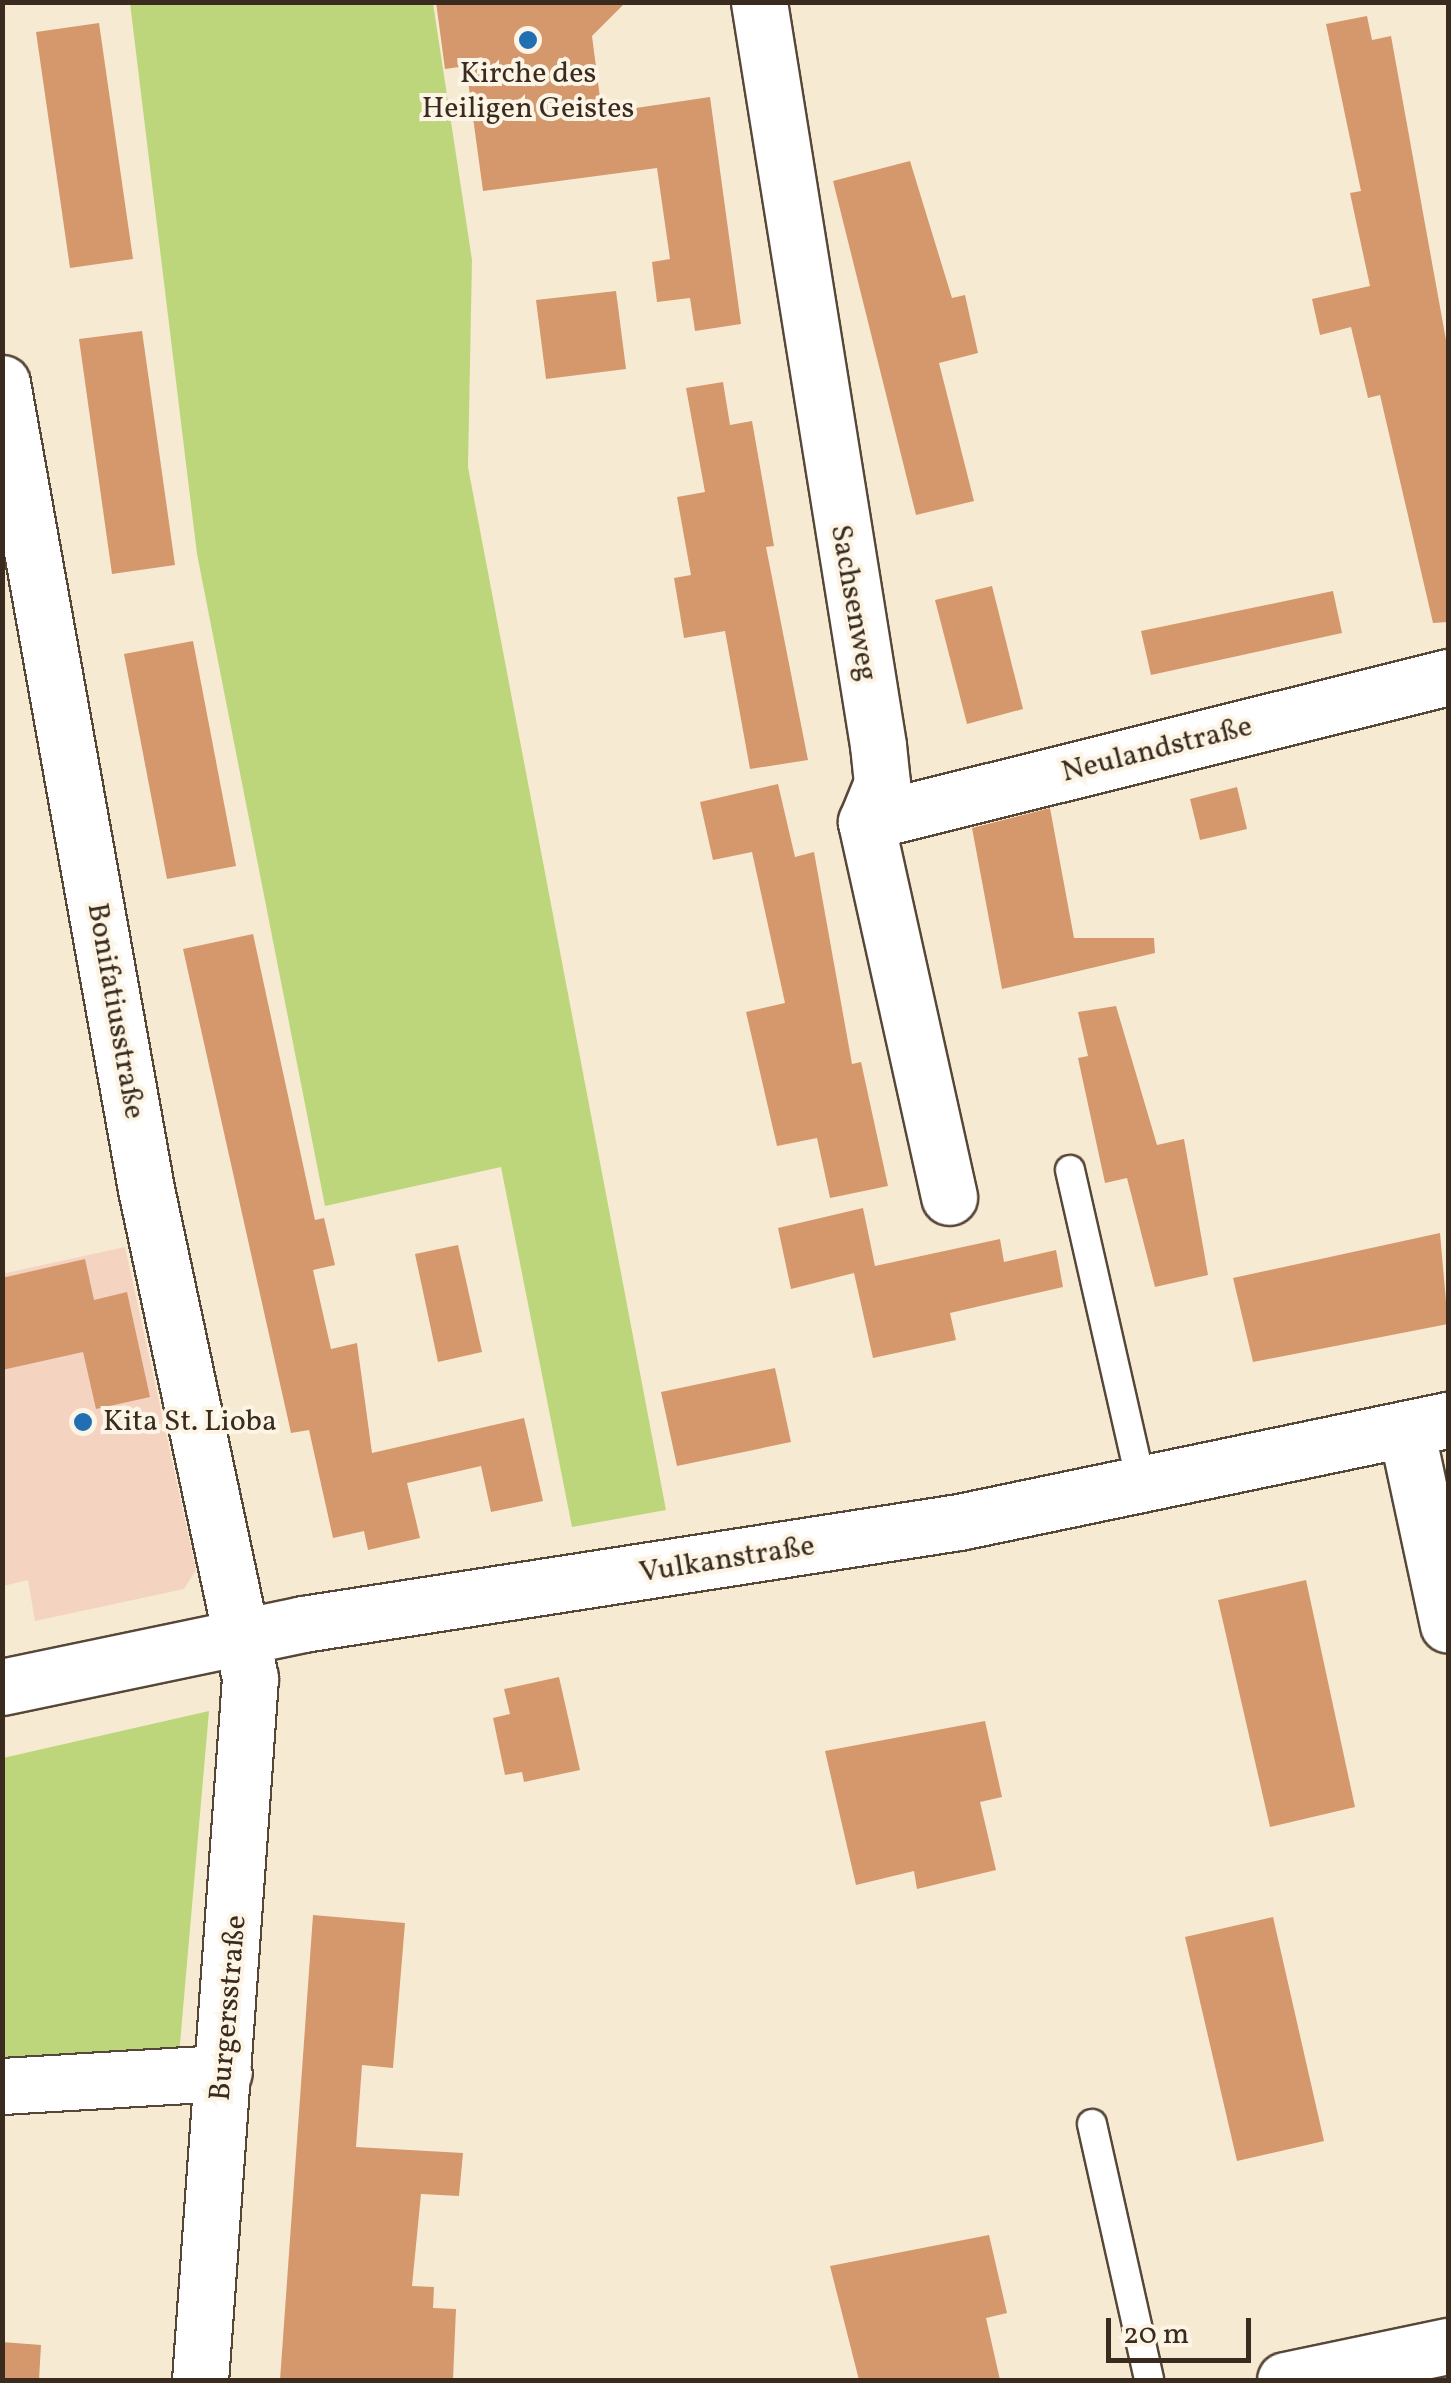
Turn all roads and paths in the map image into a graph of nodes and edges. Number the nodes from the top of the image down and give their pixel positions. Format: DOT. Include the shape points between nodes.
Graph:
graph roads {
  1 [pos="758,2"];
  2 [pos="2,383"];
  3 [pos="1448,677"];
  4 [pos="866,822"];
  5 [pos="1070,1170"];
  6 [pos="950,1197"];
  7 [pos="1427,1424"];
  8 [pos="1142,1486"];
  9 [pos="1448,1624"];
  10 [pos="243,1636"];
  11 [pos="2,1687"];
  12 [pos="224,2072"];
  13 [pos="2,2086"];
  14 [pos="1092,2124"];
  15 [pos="1448,2346"];
  16 [pos="200,2380"];
  17 [pos="1148,2380"];
  18 [pos="1285,2380"];
  1 -- 4 [label="street, Sachsenweg" via="878,745 882,783"];
  2 -- 10 [label="street, Bonifatiusstraße" via="146,1189"];
  3 -- 4 [label="street, Neulandstraße"];
  4 -- 6 [label="street"];
  5 -- 8 [label="lane"];
  7 -- 8 [label="street, Vulkanstraße"];
  7 -- 9 [label="street"];
  8 -- 10 [label="street, Vulkanstraße"];
  10 -- 11 [label="street, Vulkanstraße"];
  10 -- 12 [label="street, Burgersstraße" via="250,1750"];
  12 -- 13 [label="street"];
  12 -- 16 [label="street, Burgersstraße"];
  14 -- 17 [label="lane"];
  15 -- 18 [label="street"];
}
